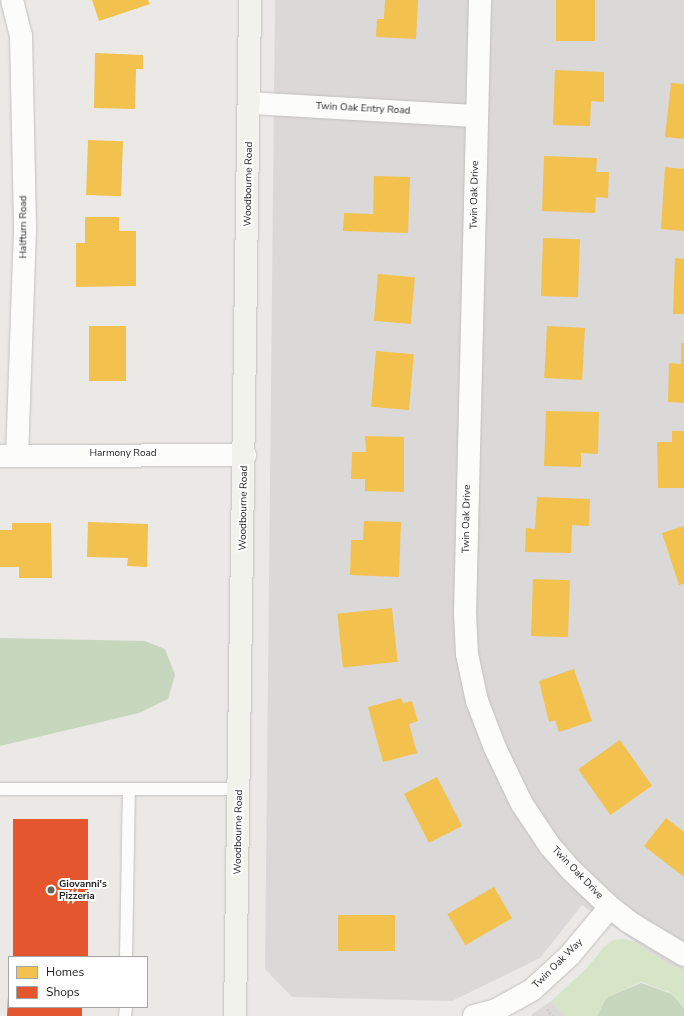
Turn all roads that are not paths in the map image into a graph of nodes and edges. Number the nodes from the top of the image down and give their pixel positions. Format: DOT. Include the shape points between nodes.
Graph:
graph roads {
  1 [pos="12,0"];
  2 [pos="250,0"];
  3 [pos="480,0"];
  4 [pos="250,103"];
  5 [pos="477,116"];
  6 [pos="245,455"];
  7 [pos="9,456"];
  8 [pos="0,789"];
  9 [pos="129,789"];
  10 [pos="240,789"];
  11 [pos="610,907"];
  12 [pos="684,955"];
  13 [pos="126,956"];
  14 [pos="235,1016"];
  15 [pos="474,1016"];
  1 -- 7 [label="street, Halfturn Road" via="21,35 25,229"];
  2 -- 4 [label="main road, Woodbourne Road"];
  3 -- 5 [label="street, Twin Oak Drive"];
  4 -- 5 [label="street, Twin Oak Entry Road"];
  4 -- 6 [label="main road, Woodbourne Road"];
  5 -- 11 [label="street, Twin Oak Drive" via="465,613 467,654 477,701 495,748 522,804 550,846"];
  6 -- 7 [label="street, Harmony Road"];
  6 -- 10 [label="main road, Woodbourne Road"];
  8 -- 9 [label="lane"];
  9 -- 10 [label="lane"];
  9 -- 13 [label="lane"];
  10 -- 14 [label="main road, Woodbourne Road"];
  11 -- 12 [label="street, Twin Oak Drive" via="629,922"];
  11 -- 15 [label="street, Twin Oak Way" via="570,955 532,990 496,1010"];
}
